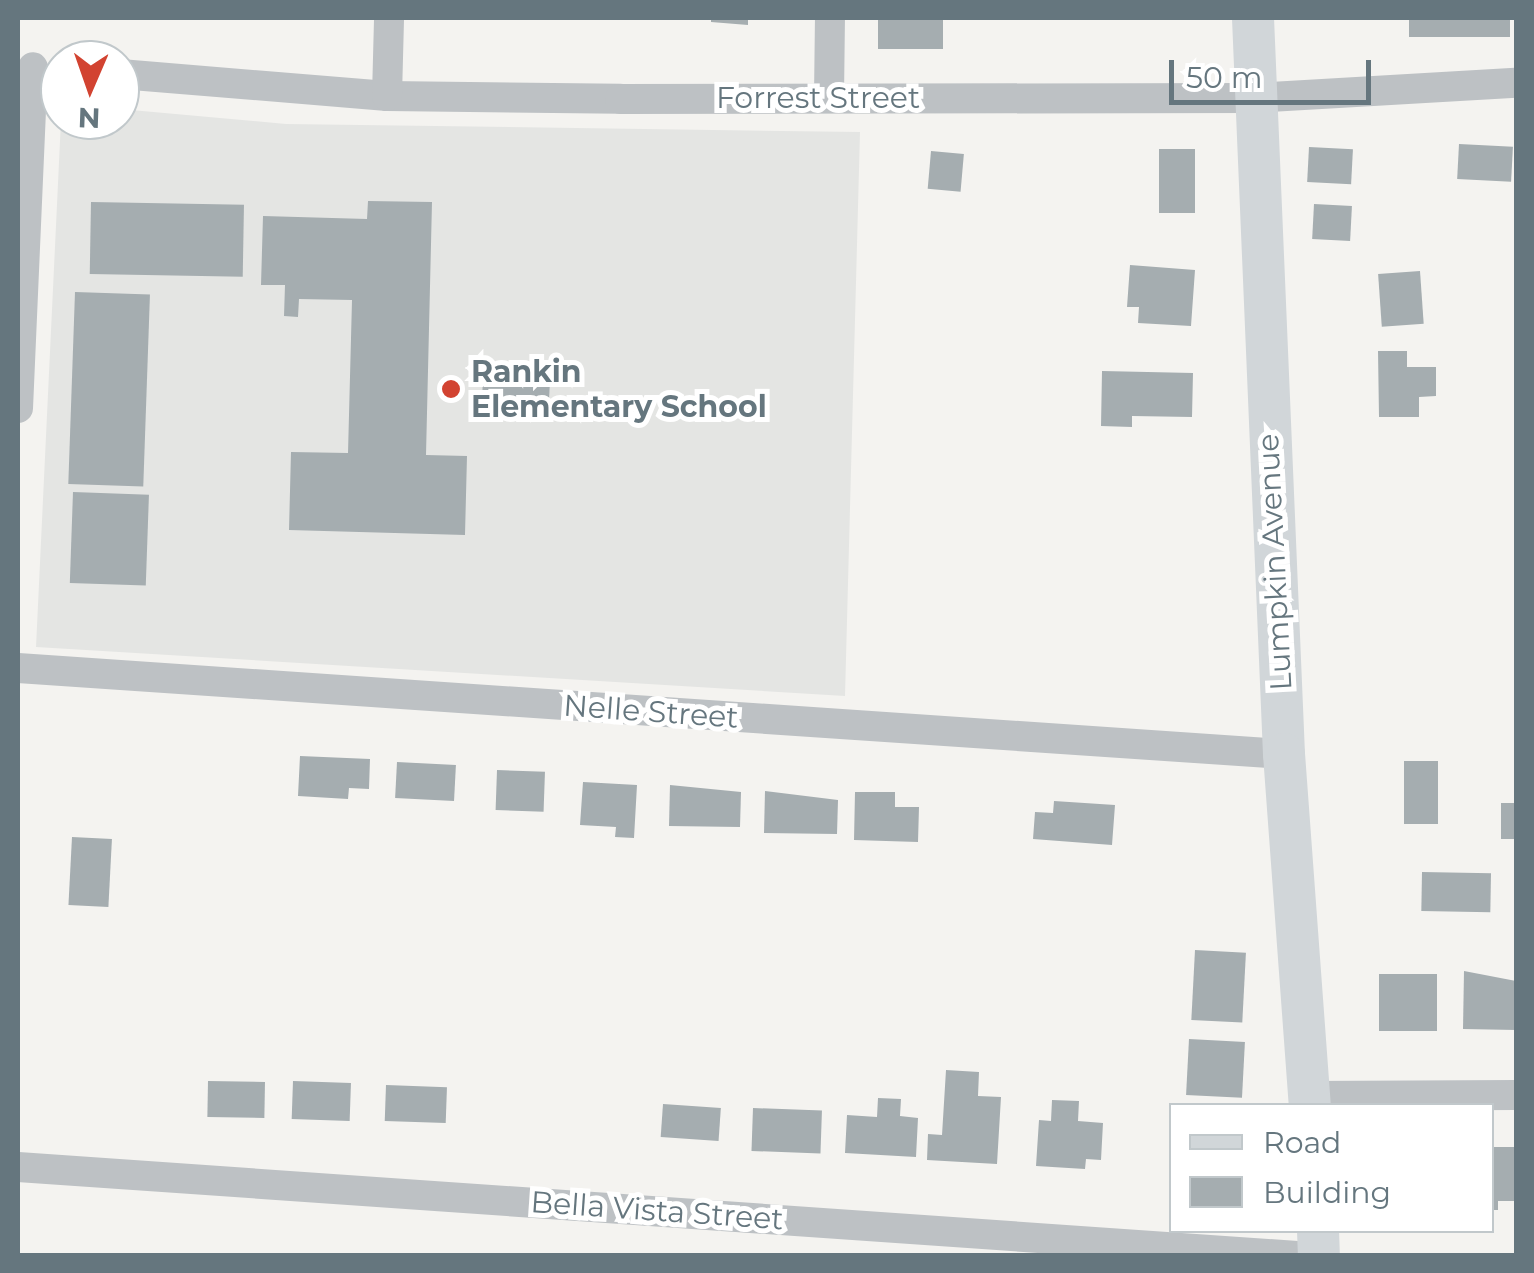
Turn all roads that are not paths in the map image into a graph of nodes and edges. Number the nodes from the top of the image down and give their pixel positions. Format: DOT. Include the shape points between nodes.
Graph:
graph roads {
  1 [pos="389,18"];
  2 [pos="830,18"];
  3 [pos="1253,18"];
  4 [pos="37,68"];
  5 [pos="140,76"];
  6 [pos="1516,83"];
  7 [pos="388,96"];
  8 [pos="829,97"];
  9 [pos="1252,98"];
  10 [pos="18,408"];
  11 [pos="18,668"];
  12 [pos="1284,754"];
  13 [pos="1516,1094"];
  14 [pos="1310,1101"];
  15 [pos="18,1167"];
  16 [pos="1297,1256"];
  1 -- 7 [label="street"];
  2 -- 8 [label="street"];
  3 -- 9 [label="street, Lumpkin Avenue"];
  4 -- 10 [label="street"];
  5 -- 7 [label="street, Forrest Street"];
  6 -- 9 [label="street, Forrest Street"];
  7 -- 8 [label="street, Forrest Street"];
  8 -- 9 [label="street, Forrest Street"];
  9 -- 12 [label="street, Lumpkin Avenue"];
  11 -- 12 [label="street, Nelle Street"];
  12 -- 14 [label="street, Lumpkin Avenue"];
  13 -- 14 [label="street"];
  15 -- 16 [label="street, Bella Vista Street"];
}
